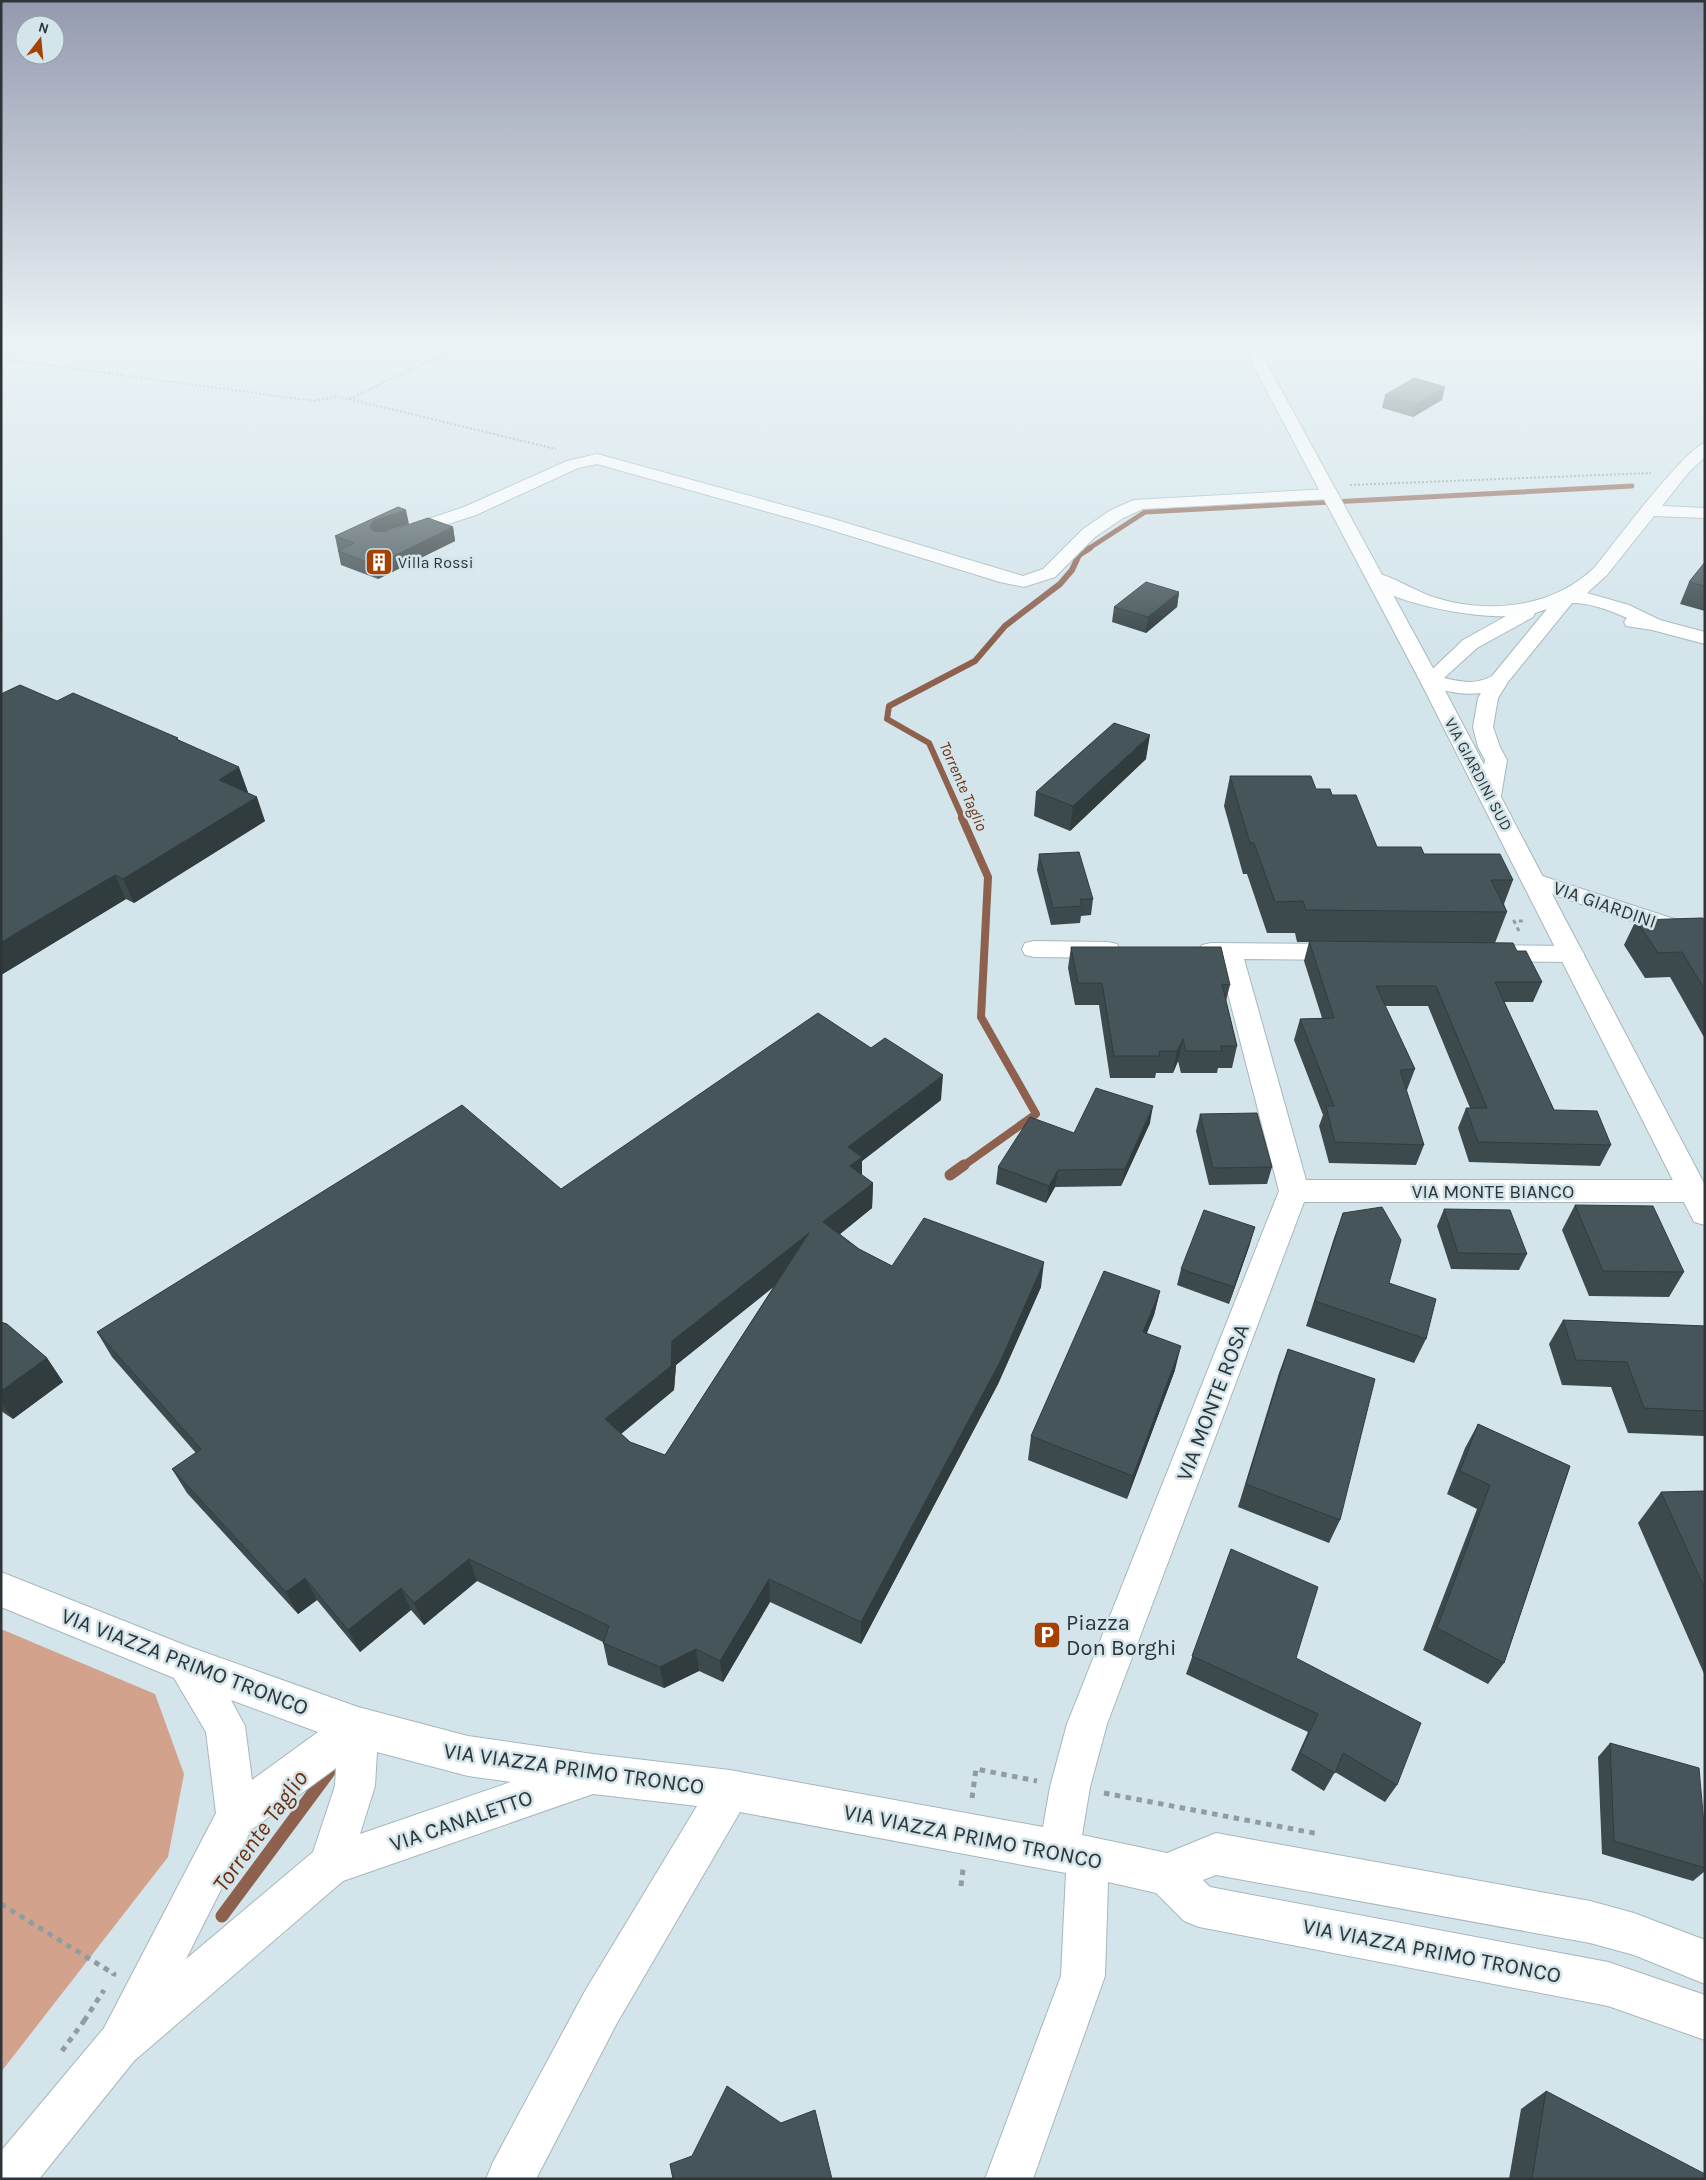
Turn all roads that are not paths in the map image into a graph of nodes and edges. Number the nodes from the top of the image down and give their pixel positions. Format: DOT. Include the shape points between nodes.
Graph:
graph roads {
  1 [pos="1301,440"];
  2 [pos="1705,448"];
  3 [pos="1332,498"];
  4 [pos="1651,511"];
  5 [pos="1705,513"];
  6 [pos="384,540"];
  7 [pos="1597,575"];
  8 [pos="1374,577"];
  9 [pos="1567,597"];
  10 [pos="1548,610"];
  11 [pos="1616,613"];
  12 [pos="1705,638"];
  13 [pos="1499,680"];
  14 [pos="1430,681"];
  15 [pos="1490,796"];
  16 [pos="1533,880"];
  17 [pos="1705,938"];
  18 [pos="1034,948"];
  19 [pos="1132,950"];
  20 [pos="1190,951"];
  21 [pos="1229,951"];
  22 [pos="1366,952"];
  23 [pos="1463,953"];
  24 [pos="1571,954"];
  25 [pos="1294,1191"];
  26 [pos="1698,1202"];
  27 [pos="1,1589"];
  28 [pos="186,1665"];
  29 [pos="358,1727"];
  30 [pos="593,1774"];
  31 [pos="730,1790"];
  32 [pos="237,1816"];
  33 [pos="1074,1854"];
  34 [pos="330,1865"];
  35 [pos="1166,1874"];
  36 [pos="1705,1962"];
  37 [pos="1705,2018"];
  38 [pos="101,2033"];
  39 [pos="9,2179"];
  40 [pos="510,2179"];
  41 [pos="1009,2179"];
  1 -- 3 [label="street, VIA GIARDINI SUD"];
  2 -- 4 [label="street"];
  3 -- 6 [label="street" via="1140,504 1117,514 1089,533 1049,573 1024,582 597,459 573,464 470,511"];
  3 -- 8 [label="street, VIA GIARDINI SUD"];
  4 -- 5 [label="street"];
  4 -- 7 [label="street"];
  7 -- 9 [label="street"];
  7 -- 11 [label="street"];
  8 -- 10 [label="street" via="1405,594 1431,603 1463,609"];
  8 -- 14 [label="street, VIA GIARDINI SUD"];
  9 -- 10 [label="street" via="1561,607"];
  9 -- 11 [label="street"];
  10 -- 11 [label="street" via="1571,614"];
  10 -- 13 [label="street"];
  10 -- 14 [label="street" via="1494,629 1470,644"];
  11 -- 12 [label="street" via="1637,623"];
  13 -- 14 [label="street" via="1482,689"];
  13 -- 15 [label="street" via="1488,698 1483,727 1496,760"];
  14 -- 15 [label="street, VIA GIARDINI SUD"];
  15 -- 16 [label="street, VIA GIARDINI SUD"];
  16 -- 17 [label="street, VIA GIARDINI"];
  16 -- 24 [label="street, VIA GIARDINI SUD"];
  18 -- 19 [label="street"];
  20 -- 21 [label="street"];
  21 -- 22 [label="street"];
  21 -- 25 [label="street"];
  23 -- 24 [label="street"];
  24 -- 26 [label="street, VIA GIARDINI SUD"];
  25 -- 26 [label="street, VIA MONTE BIANCO"];
  25 -- 33 [label="street, VIA MONTE ROSA" via="1087,1724 1070,1787"];
  27 -- 28 [label="street, VIA VIAZZA PRIMO TRONCO"];
  28 -- 29 [label="street, VIA VIAZZA PRIMO TRONCO"];
  28 -- 32 [label="street" via="225,1726"];
  29 -- 30 [label="street, VIA VIAZZA PRIMO TRONCO" via="468,1756"];
  29 -- 32 [label="street, VIA CANALETTO"];
  29 -- 34 [label="street" via="355,1786"];
  30 -- 31 [label="street, VIA VIAZZA PRIMO TRONCO"];
  30 -- 34 [label="street, VIA CANALETTO"];
  31 -- 33 [label="street, VIA VIAZZA PRIMO TRONCO"];
  31 -- 40 [label="street" via="601,2007"];
  32 -- 38 [label="street, VIA CANALETTO"];
  33 -- 35 [label="street, VIA VIAZZA PRIMO TRONCO"];
  33 -- 41 [label="street, VIA MONTE ROSA" via="1082,1976"];
  34 -- 38 [label="street, VIA CANALETTO"];
  35 -- 36 [label="street" via="1216,1854 1590,1922 1634,1934"];
  35 -- 37 [label="street, VIA VIAZZA PRIMO TRONCO" via="1198,1906 1608,1984"];
  38 -- 39 [label="street, VIA CANALETTO"];
}
